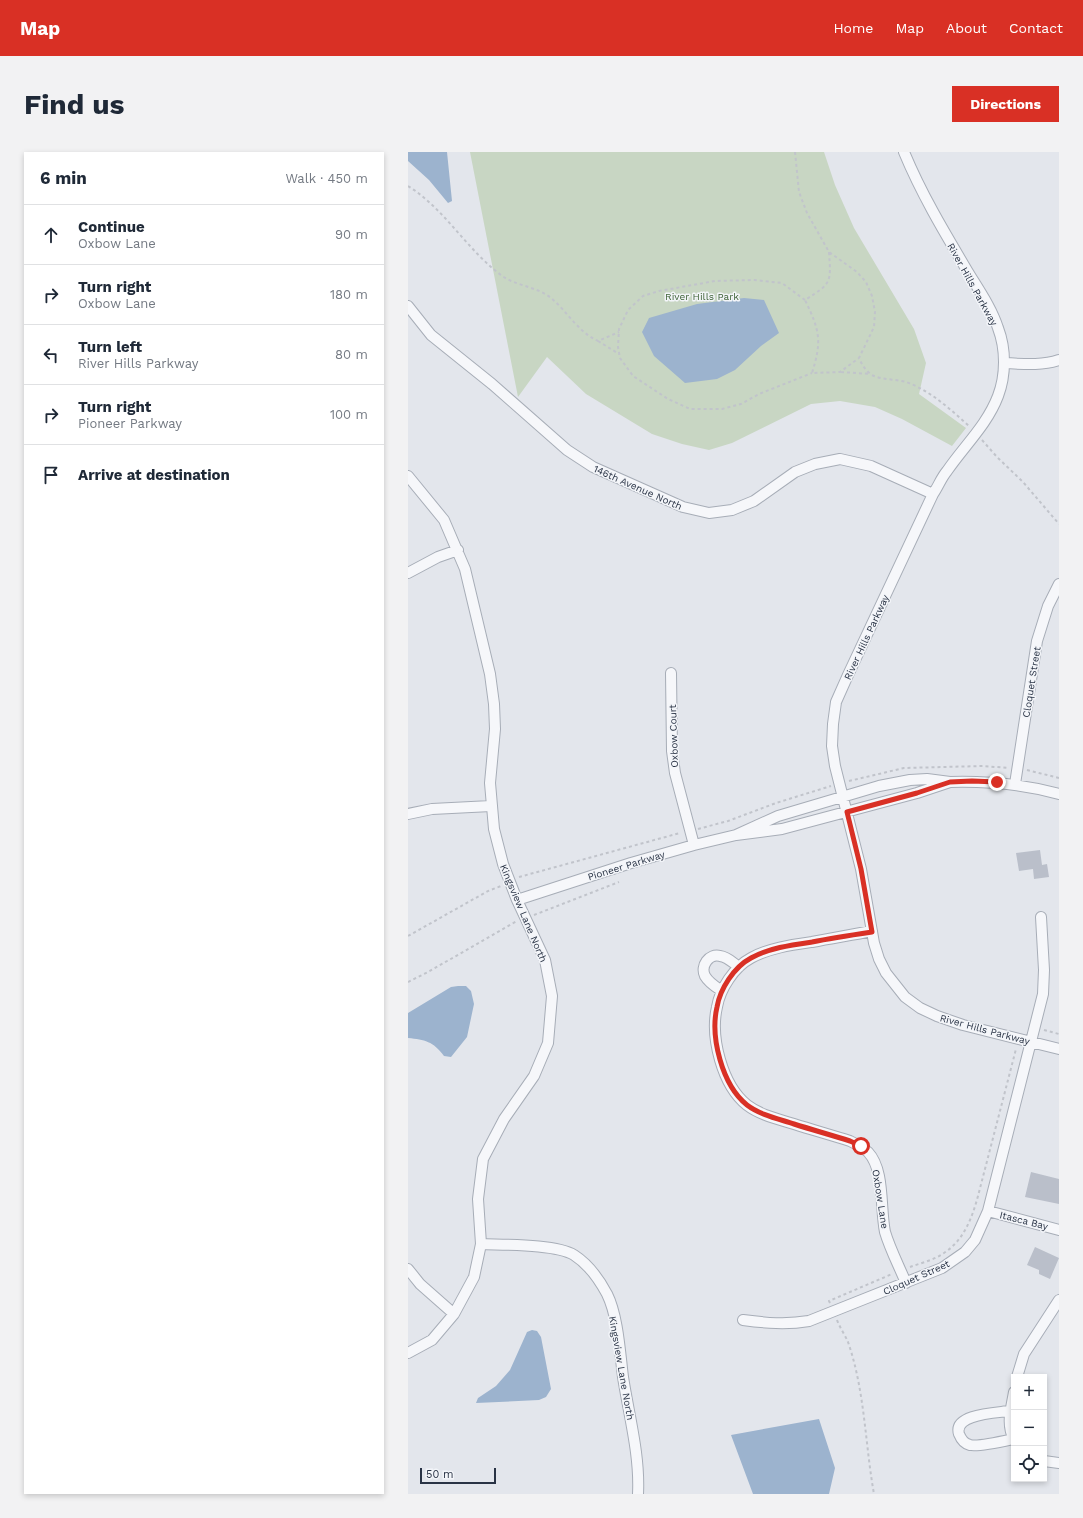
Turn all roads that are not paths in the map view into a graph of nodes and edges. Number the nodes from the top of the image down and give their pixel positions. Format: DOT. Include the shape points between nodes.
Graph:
graph roads {
  1 [pos="904,152"];
  2 [pos="408,306"];
  3 [pos="1059,360"];
  4 [pos="1005,363"];
  5 [pos="408,476"];
  6 [pos="933,494"];
  7 [pos="458,550"];
  8 [pos="408,573"];
  9 [pos="1059,584"];
  10 [pos="671,673"];
  11 [pos="950,782"];
  12 [pos="1015,784"];
  13 [pos="1059,794"];
  14 [pos="843,796"];
  15 [pos="491,806"];
  16 [pos="847,812"];
  17 [pos="408,814"];
  18 [pos="736,835"];
  19 [pos="694,844"];
  20 [pos="517,900"];
  21 [pos="1041,917"];
  22 [pos="872,932"];
  23 [pos="739,967"];
  24 [pos="722,991"];
  25 [pos="1031,1041"];
  26 [pos="1059,1049"];
  27 [pos="988,1211"];
  28 [pos="1059,1230"];
  29 [pos="481,1244"];
  30 [pos="408,1269"];
  31 [pos="906,1283"];
  32 [pos="1059,1300"];
  33 [pos="454,1314"];
  34 [pos="743,1320"];
  35 [pos="408,1353"];
  36 [pos="1018,1374"];
  37 [pos="1011,1403"];
  38 [pos="1009,1411"];
  39 [pos="1011,1430"];
  40 [pos="1011,1440"];
  41 [pos="1047,1461"];
  42 [pos="1059,1463"];
  43 [pos="638,1494"];
  1 -- 4 [label="street, River Hills Parkway" via="936,218 989,307 1004,348"];
  2 -- 6 [label="street, 146th Avenue North" via="431,335 492,384 566,450 593,467 683,507 709,513 732,510 754,501 795,472 815,464 840,459 871,466"];
  3 -- 4 [label="street" via="1051,363"];
  4 -- 6 [label="street, River Hills Parkway" via="999,395 989,415 946,471"];
  5 -- 7 [label="street, Kingsview Lane North" via="444,520"];
  6 -- 14 [label="street, River Hills Parkway" via="836,702 832,746"];
  7 -- 8 [label="street"];
  7 -- 15 [label="street, Kingsview Lane North" via="490,674 494,704"];
  9 -- 12 [label="street, Cloquet Street" via="1046,612 1037,641"];
  10 -- 19 [label="street, Oxbow Court" via="674,773"];
  11 -- 12 [label="street, Pioneer Parkway"];
  11 -- 14 [label="street, Pioneer Parkway" via="910,780"];
  11 -- 16 [label="street, Pioneer Parkway"];
  12 -- 13 [label="street, Pioneer Parkway"];
  14 -- 16 [label="street, River Hills Parkway"];
  14 -- 18 [label="street, Pioneer Parkway" via="778,816"];
  15 -- 17 [label="street" via="432,808"];
  15 -- 20 [label="street, Kingsview Lane North" via="503,864"];
  16 -- 18 [label="street, Pioneer Parkway" via="782,829"];
  16 -- 22 [label="street, River Hills Parkway" via="861,869"];
  18 -- 19 [label="street, Pioneer Parkway"];
  19 -- 20 [label="street, Pioneer Parkway"];
  20 -- 29 [label="street, Kingsview Lane North" via="545,960 552,996 548,1043 534,1076 504,1119 483,1159 478,1199"];
  21 -- 25 [label="street, Cloquet Street" via="1045,985"];
  22 -- 23 [label="street, Oxbow Lane" via="781,947 750,958"];
  22 -- 25 [label="street, River Hills Parkway" via="879,959 894,985 920,1008 963,1024"];
  23 -- 24 [label="street, Oxbow Lane"];
  23 -- 24 [label="street" via="719,955 712,956 706,961 704,975"];
  24 -- 31 [label="street, Oxbow Lane" via="715,1024 720,1063 732,1089 747,1105 757,1111 850,1141 868,1153 877,1170 886,1233"];
  25 -- 26 [label="street, River Hills Parkway"];
  25 -- 27 [label="street, Cloquet Street"];
  27 -- 28 [label="street, Itasca Bay"];
  27 -- 31 [label="street, Cloquet Street" via="975,1240 965,1252 942,1268"];
  29 -- 33 [label="street" via="474,1277"];
  29 -- 43 [label="street, Kingsview Lane North" via="547,1248 573,1255 591,1270 607,1295 615,1321 634,1437"];
  30 -- 33 [label="street" via="420,1284"];
  31 -- 34 [label="street, Cloquet Street" via="809,1321 773,1324"];
  32 -- 36 [label="street" via="1024,1354"];
  33 -- 35 [label="street" via="432,1340"];
  37 -- 38 [label="street"];
  38 -- 39 [label="street"];
  38 -- 40 [label="street" via="965,1419 960,1425 959,1434 963,1441 970,1445"];
  41 -- 42 [label="street"];
}
